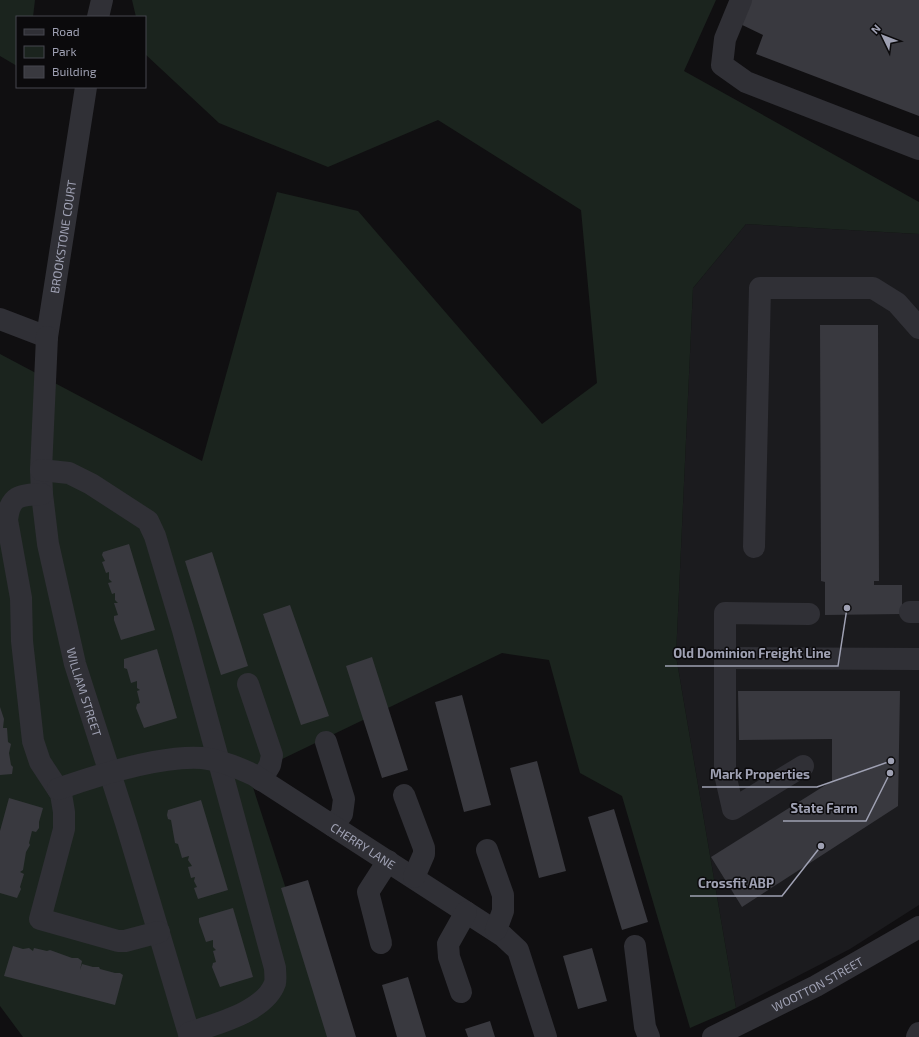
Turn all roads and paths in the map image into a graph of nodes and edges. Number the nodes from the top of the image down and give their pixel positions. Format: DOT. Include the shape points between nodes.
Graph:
graph roads {
  1 [pos="102,0"];
  2 [pos="741,0"];
  3 [pos="98,16"];
  4 [pos="86,88"];
  5 [pos="919,149"];
  6 [pos="0,319"];
  7 [pos="919,328"];
  8 [pos="47,337"];
  9 [pos="42,470"];
  10 [pos="42,494"];
  11 [pos="754,547"];
  12 [pos="809,614"];
  13 [pos="725,658"];
  14 [pos="919,659"];
  15 [pos="248,684"];
  16 [pos="326,742"];
  17 [pos="220,762"];
  18 [pos="803,766"];
  19 [pos="110,772"];
  20 [pos="262,780"];
  21 [pos="58,789"];
  22 [pos="404,795"];
  23 [pos="333,826"];
  24 [pos="487,850"];
  25 [pos="388,861"];
  26 [pos="414,877"];
  27 [pos="466,912"];
  28 [pos="919,928"];
  29 [pos="496,930"];
  30 [pos="159,932"];
  31 [pos="381,943"];
  32 [pos="635,946"];
  33 [pos="461,992"];
  34 [pos="919,1033"];
  35 [pos="190,1035"];
  36 [pos="546,1037"];
  37 [pos="649,1037"];
  38 [pos="713,1037"];
  39 [pos="917,1037"];
  1 -- 3 [label="street"];
  2 -- 5 [label="street" via="724,39 722,65 746,82"];
  4 -- 8 [label="street, BROOKSTONE COURT"];
  6 -- 8 [label="street"];
  7 -- 11 [label="street" via="897,303 873,288 760,288"];
  8 -- 9 [label="street, WILLIAM STREET"];
  9 -- 10 [label="street, WILLIAM STREET"];
  9 -- 17 [label="street" via="69,473 91,484 148,521 181,622"];
  10 -- 19 [label="street, WILLIAM STREET" via="48,544 75,664"];
  10 -- 21 [label="street" via="17,497 8,509 7,520 21,598 22,641 33,741 40,762"];
  12 -- 13 [label="street" via="725,614"];
  13 -- 14 [label="street"];
  13 -- 18 [label="street" via="725,774 733,808"];
  15 -- 20 [label="street" via="272,755"];
  16 -- 23 [label="street" via="344,799 342,814"];
  17 -- 19 [label="street, CHERRY LANE" via="202,758 174,759"];
  17 -- 20 [label="street, CHERRY LANE"];
  17 -- 35 [label="street" via="275,968 275,982 269,993 250,1009"];
  19 -- 21 [label="street, CHERRY LANE"];
  19 -- 30 [label="street, WILLIAM STREET"];
  20 -- 23 [label="street, CHERRY LANE"];
  21 -- 30 [label="street" via="64,812 64,829 40,919 118,941"];
  22 -- 26 [label="street" via="424,848"];
  23 -- 25 [label="street, CHERRY LANE"];
  24 -- 29 [label="street" via="503,895 503,911"];
  25 -- 26 [label="street, CHERRY LANE"];
  25 -- 31 [label="street" via="368,892"];
  26 -- 27 [label="street, CHERRY LANE"];
  27 -- 29 [label="street, CHERRY LANE"];
  27 -- 33 [label="street" via="448,944 449,957"];
  28 -- 38 [label="street, WOOTTON STREET" via="816,986"];
  29 -- 36 [label="street, CHERRY LANE" via="518,950"];
  30 -- 35 [label="street, WILLIAM STREET"];
  32 -- 37 [label="street" via="645,1027"];
  34 -- 39 [label="street"];
}
